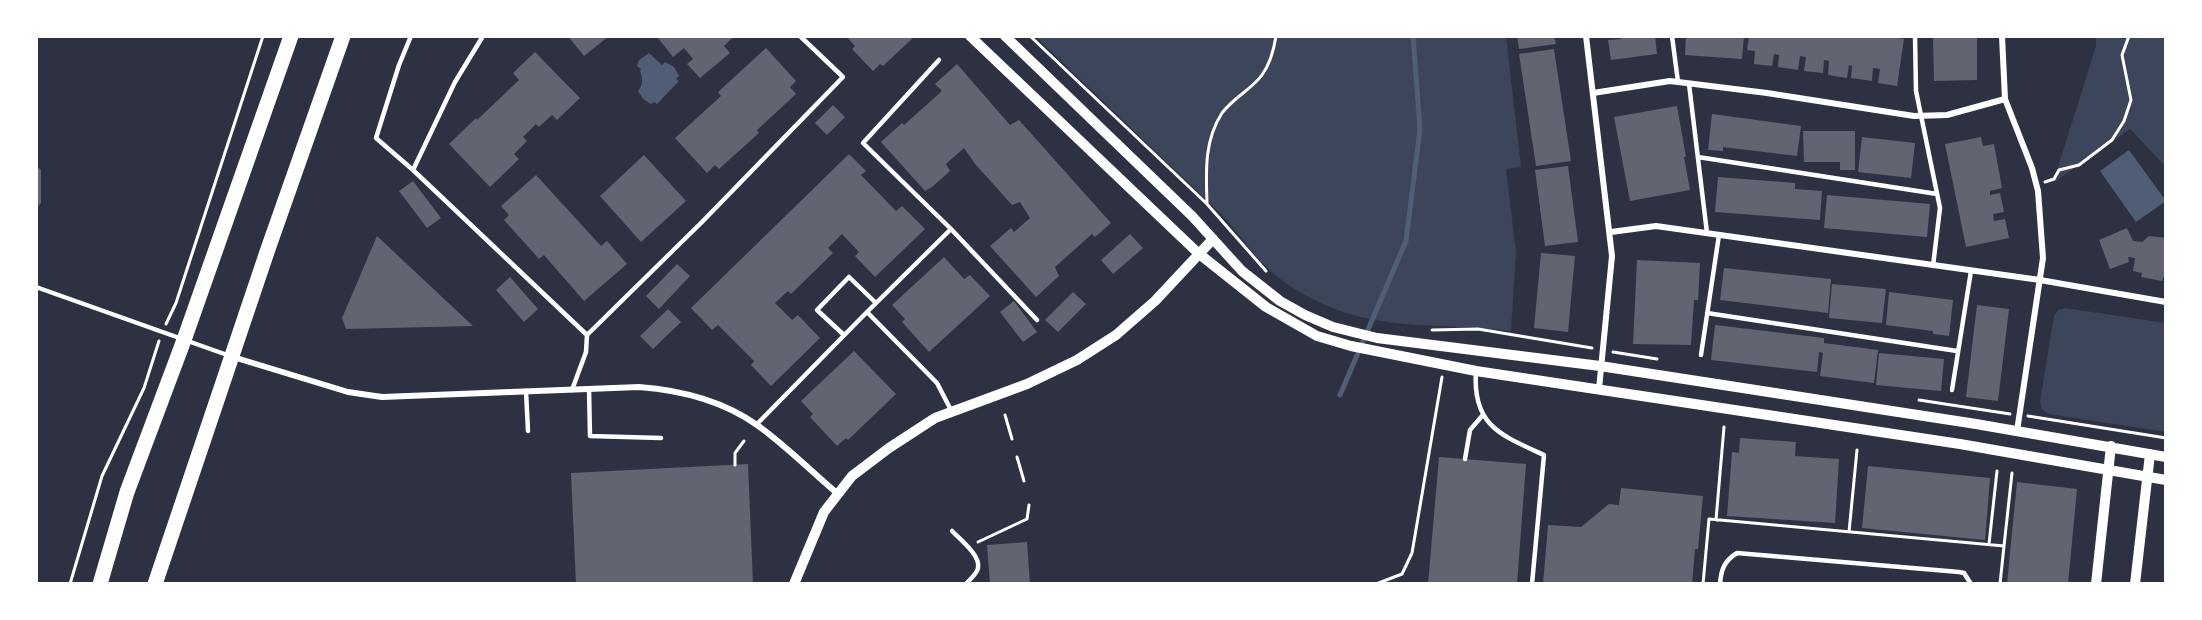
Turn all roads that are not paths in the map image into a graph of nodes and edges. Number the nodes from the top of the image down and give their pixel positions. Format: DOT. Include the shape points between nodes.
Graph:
graph roads {
  1 [pos="291,36"];
  2 [pos="343,36"];
  3 [pos="411,36"];
  4 [pos="483,36"];
  5 [pos="800,36"];
  6 [pos="970,36"];
  7 [pos="1005,36"];
  8 [pos="1586,36"];
  9 [pos="1672,36"];
  10 [pos="1915,36"];
  11 [pos="2002,36"];
  12 [pos="939,60"];
  13 [pos="1678,82"];
  14 [pos="1689,84"];
  15 [pos="1593,93"];
  16 [pos="2005,99"];
  17 [pos="1923,116"];
  18 [pos="1698,157"];
  19 [pos="413,170"];
  20 [pos="1937,194"];
  21 [pos="951,229"];
  22 [pos="1611,232"];
  23 [pos="1707,233"];
  24 [pos="1719,235"];
  25 [pos="1213,239"];
  26 [pos="1198,253"];
  27 [pos="1933,266"];
  28 [pos="1971,271"];
  29 [pos="2040,280"];
  30 [pos="36,286"];
  31 [pos="2166,302"];
  32 [pos="876,303"];
  33 [pos="867,312"];
  34 [pos="1707,313"];
  35 [pos="1037,320"];
  36 [pos="588,335"];
  37 [pos="844,335"];
  38 [pos="184,340"];
  39 [pos="1957,351"];
  40 [pos="1701,354"];
  41 [pos="233,357"];
  42 [pos="1600,366"];
  43 [pos="1476,370"];
  44 [pos="589,389"];
  45 [pos="1599,389"];
  46 [pos="572,390"];
  47 [pos="1952,390"];
  48 [pos="526,392"];
  49 [pos="952,412"];
  50 [pos="1482,416"];
  51 [pos="757,424"];
  52 [pos="528,431"];
  53 [pos="2017,431"];
  54 [pos="661,438"];
  55 [pos="2111,446"];
  56 [pos="2150,454"];
  57 [pos="2166,457"];
  58 [pos="1465,459"];
  59 [pos="2108,470"];
  60 [pos="2146,478"];
  61 [pos="2166,480"];
  62 [pos="838,494"];
  63 [pos="952,531"];
  64 [pos="100,584"];
  65 [pos="155,584"];
  66 [pos="794,584"];
  67 [pos="966,584"];
  68 [pos="1532,584"];
  69 [pos="1720,584"];
  70 [pos="1971,584"];
  71 [pos="2096,584"];
  72 [pos="2135,584"];
  1 -- 38 [label="main road"];
  2 -- 41 [label="main road"];
  3 -- 19 [label="lane" via="376,138"];
  4 -- 19 [label="lane" via="455,82"];
  5 -- 36 [label="lane" via="843,77"];
  6 -- 26 [label="street"];
  7 -- 25 [label="street"];
  8 -- 15 [label="street"];
  9 -- 13 [label="lane"];
  10 -- 17 [label="lane" via="1916,91"];
  11 -- 16 [label="street"];
  12 -- 21 [label="lane" via="863,143"];
  13 -- 14 [label="street"];
  13 -- 15 [label="street"];
  14 -- 17 [label="street"];
  14 -- 18 [label="lane"];
  15 -- 22 [label="street"];
  16 -- 17 [label="street" via="1947,115"];
  16 -- 29 [label="street" via="2036,185 2043,258"];
  17 -- 20 [label="lane"];
  18 -- 20 [label="lane"];
  18 -- 23 [label="lane"];
  19 -- 36 [label="lane"];
  20 -- 27 [label="lane" via="1940,208"];
  21 -- 32 [label="lane"];
  21 -- 35 [label="lane"];
  22 -- 23 [label="street" via="1656,226"];
  22 -- 42 [label="street"];
  23 -- 24 [label="street"];
  24 -- 27 [label="street"];
  24 -- 34 [label="lane"];
  25 -- 26 [label="street"];
  25 -- 42 [label="street" via="1242,271 1280,301 1333,327 1377,338"];
  26 -- 43 [label="street" via="1266,307 1317,336 1372,351"];
  26 -- 49 [label="street" via="1155,301 1116,335 1077,360 1027,384"];
  27 -- 28 [label="street"];
  28 -- 29 [label="street"];
  28 -- 39 [label="lane"];
  29 -- 31 [label="street"];
  29 -- 53 [label="street"];
  30 -- 38 [label="lane"];
  32 -- 33 [label="lane"];
  32 -- 37 [label="lane" via="849,278 817,310"];
  33 -- 37 [label="lane"];
  33 -- 49 [label="lane" via="937,383"];
  34 -- 39 [label="lane"];
  34 -- 40 [label="lane"];
  36 -- 46 [label="lane"];
  37 -- 51 [label="lane"];
  38 -- 41 [label="lane"];
  38 -- 64 [label="main road" via="127,492"];
  39 -- 47 [label="lane"];
  41 -- 48 [label="street" via="348,392 382,397"];
  41 -- 65 [label="main road"];
  42 -- 45 [label="street"];
  42 -- 53 [label="street"];
  43 -- 45 [label="street"];
  43 -- 50 [label="lane" via="1474,391"];
  44 -- 46 [label="street"];
  44 -- 51 [label="street" via="669,389 726,408"];
  44 -- 54 [label="lane" via="590,436"];
  45 -- 59 [label="street"];
  46 -- 48 [label="street"];
  48 -- 52 [label="lane"];
  49 -- 62 [label="street" via="935,418 889,448 852,476"];
  50 -- 58 [label="lane" via="1470,430"];
  50 -- 68 [label="lane" via="1494,428 1544,455"];
  51 -- 62 [label="street"];
  53 -- 55 [label="street"];
  55 -- 56 [label="street"];
  55 -- 59 [label="street"];
  56 -- 57 [label="street"];
  56 -- 60 [label="street"];
  59 -- 60 [label="street"];
  59 -- 71 [label="street"];
  60 -- 61 [label="street"];
  60 -- 72 [label="street"];
  62 -- 66 [label="street" via="824,512"];
  63 -- 67 [label="lane" via="979,565"];
  69 -- 70 [label="lane" via="1724,565 1737,553 1964,573"];
}
